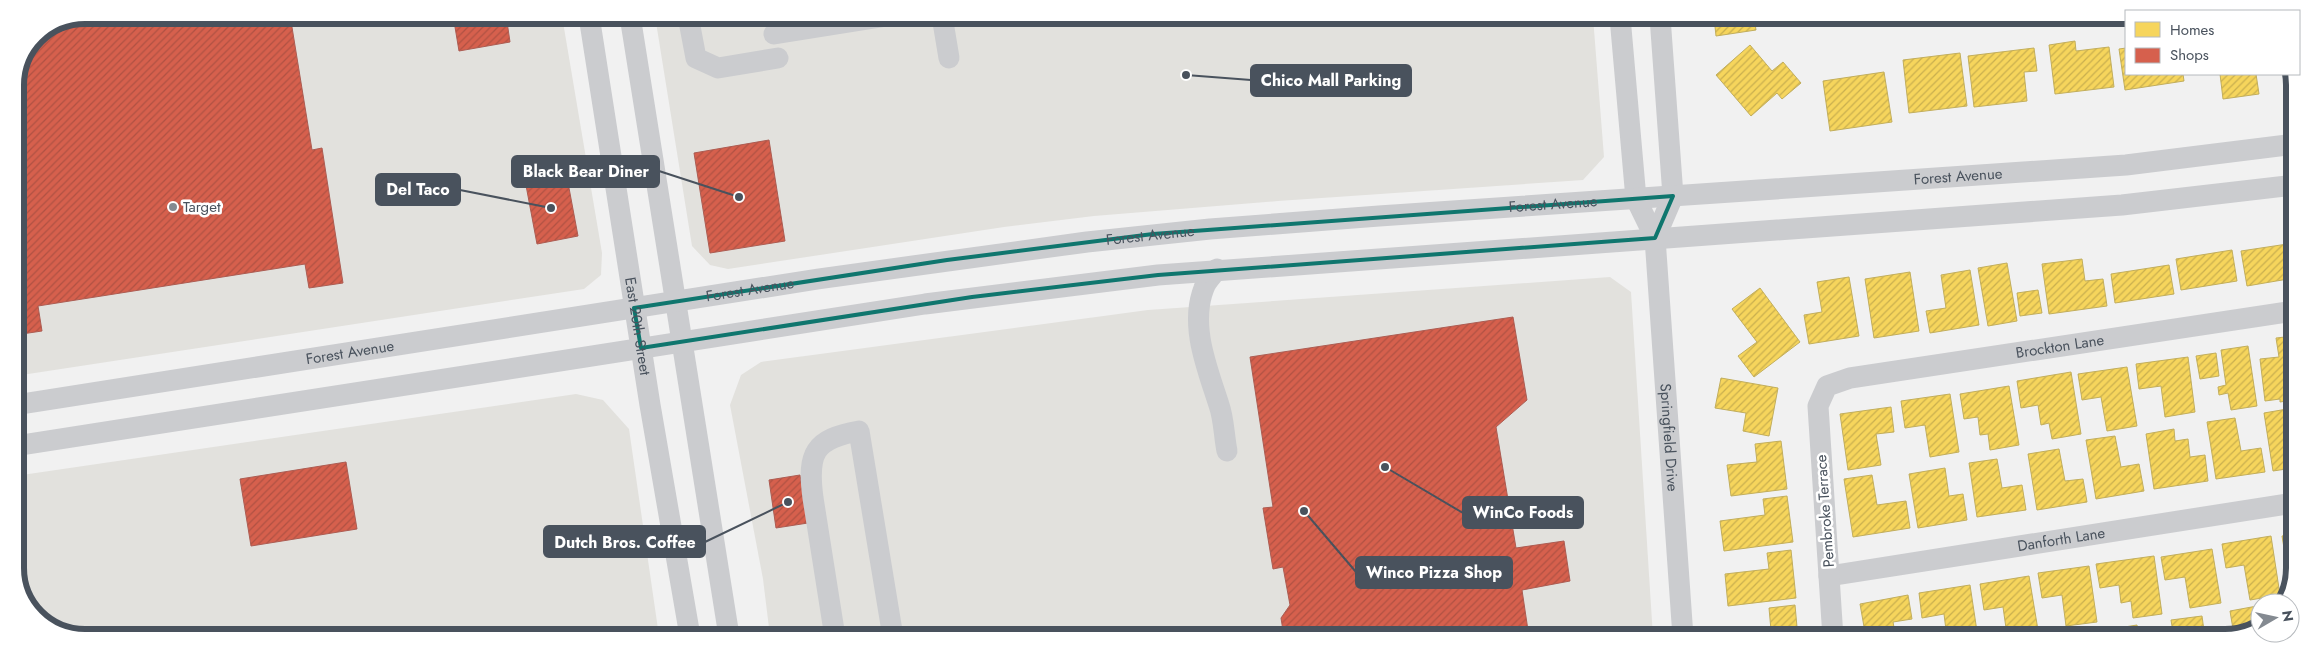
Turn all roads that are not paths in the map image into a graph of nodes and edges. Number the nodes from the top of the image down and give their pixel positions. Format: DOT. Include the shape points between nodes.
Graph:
graph roads {
  1 [pos="590,24"];
  2 [pos="631,24"];
  3 [pos="690,24"];
  4 [pos="837,24"];
  5 [pos="943,24"];
  6 [pos="1621,24"];
  7 [pos="1661,24"];
  8 [pos="774,34"];
  9 [pos="778,58"];
  10 [pos="949,58"];
  11 [pos="2286,145"];
  12 [pos="2286,185"];
  13 [pos="1673,196"];
  14 [pos="1636,199"];
  15 [pos="1655,238"];
  16 [pos="1217,269"];
  17 [pos="676,301"];
  18 [pos="634,308"];
  19 [pos="2286,312"];
  20 [pos="682,342"];
  21 [pos="641,348"];
  22 [pos="1827,386"];
  23 [pos="24,404"];
  24 [pos="24,445"];
  25 [pos="1227,451"];
  26 [pos="2286,504"];
  27 [pos="1829,576"];
  28 [pos="689,629"];
  29 [pos="728,629"];
  30 [pos="834,629"];
  31 [pos="892,629"];
  32 [pos="1682,629"];
  33 [pos="1832,629"];
  1 -- 18 [label="street, East 20th Street"];
  2 -- 17 [label="street"];
  3 -- 9 [label="street" via="696,58 718,68"];
  4 -- 8 [label="street"];
  5 -- 10 [label="street"];
  6 -- 14 [label="street, Springfield Drive"];
  7 -- 13 [label="street, Springfield Drive"];
  11 -- 13 [label="street, Forest Avenue" via="2126,165"];
  12 -- 15 [label="street" via="2122,205"];
  13 -- 14 [label="street, Forest Avenue"];
  13 -- 15 [label="street, Springfield Drive"];
  14 -- 15 [label="street, Springfield Drive"];
  14 -- 17 [label="street, Forest Avenue" via="1144,235 980,255"];
  15 -- 16 [label="street"];
  15 -- 32 [label="street, Springfield Drive"];
  16 -- 20 [label="street" via="972,297"];
  16 -- 25 [label="street" via="1204,287 1200,303 1201,346 1220,407"];
  17 -- 18 [label="street, Forest Avenue"];
  17 -- 20 [label="street"];
  18 -- 21 [label="street, East 20th Street"];
  18 -- 23 [label="street, Forest Avenue"];
  19 -- 22 [label="street, Brockton Lane" via="1850,378"];
  20 -- 21 [label="street"];
  20 -- 29 [label="street"];
  21 -- 24 [label="street"];
  21 -- 28 [label="street, East 20th Street"];
  22 -- 27 [label="street, Pembroke Terrace" via="1818,406"];
  26 -- 27 [label="street, Danforth Lane"];
  27 -- 33 [label="street, Pembroke Terrace"];
  30 -- 31 [label="street" via="810,477 812,458 818,446 831,437 860,432"];
}
